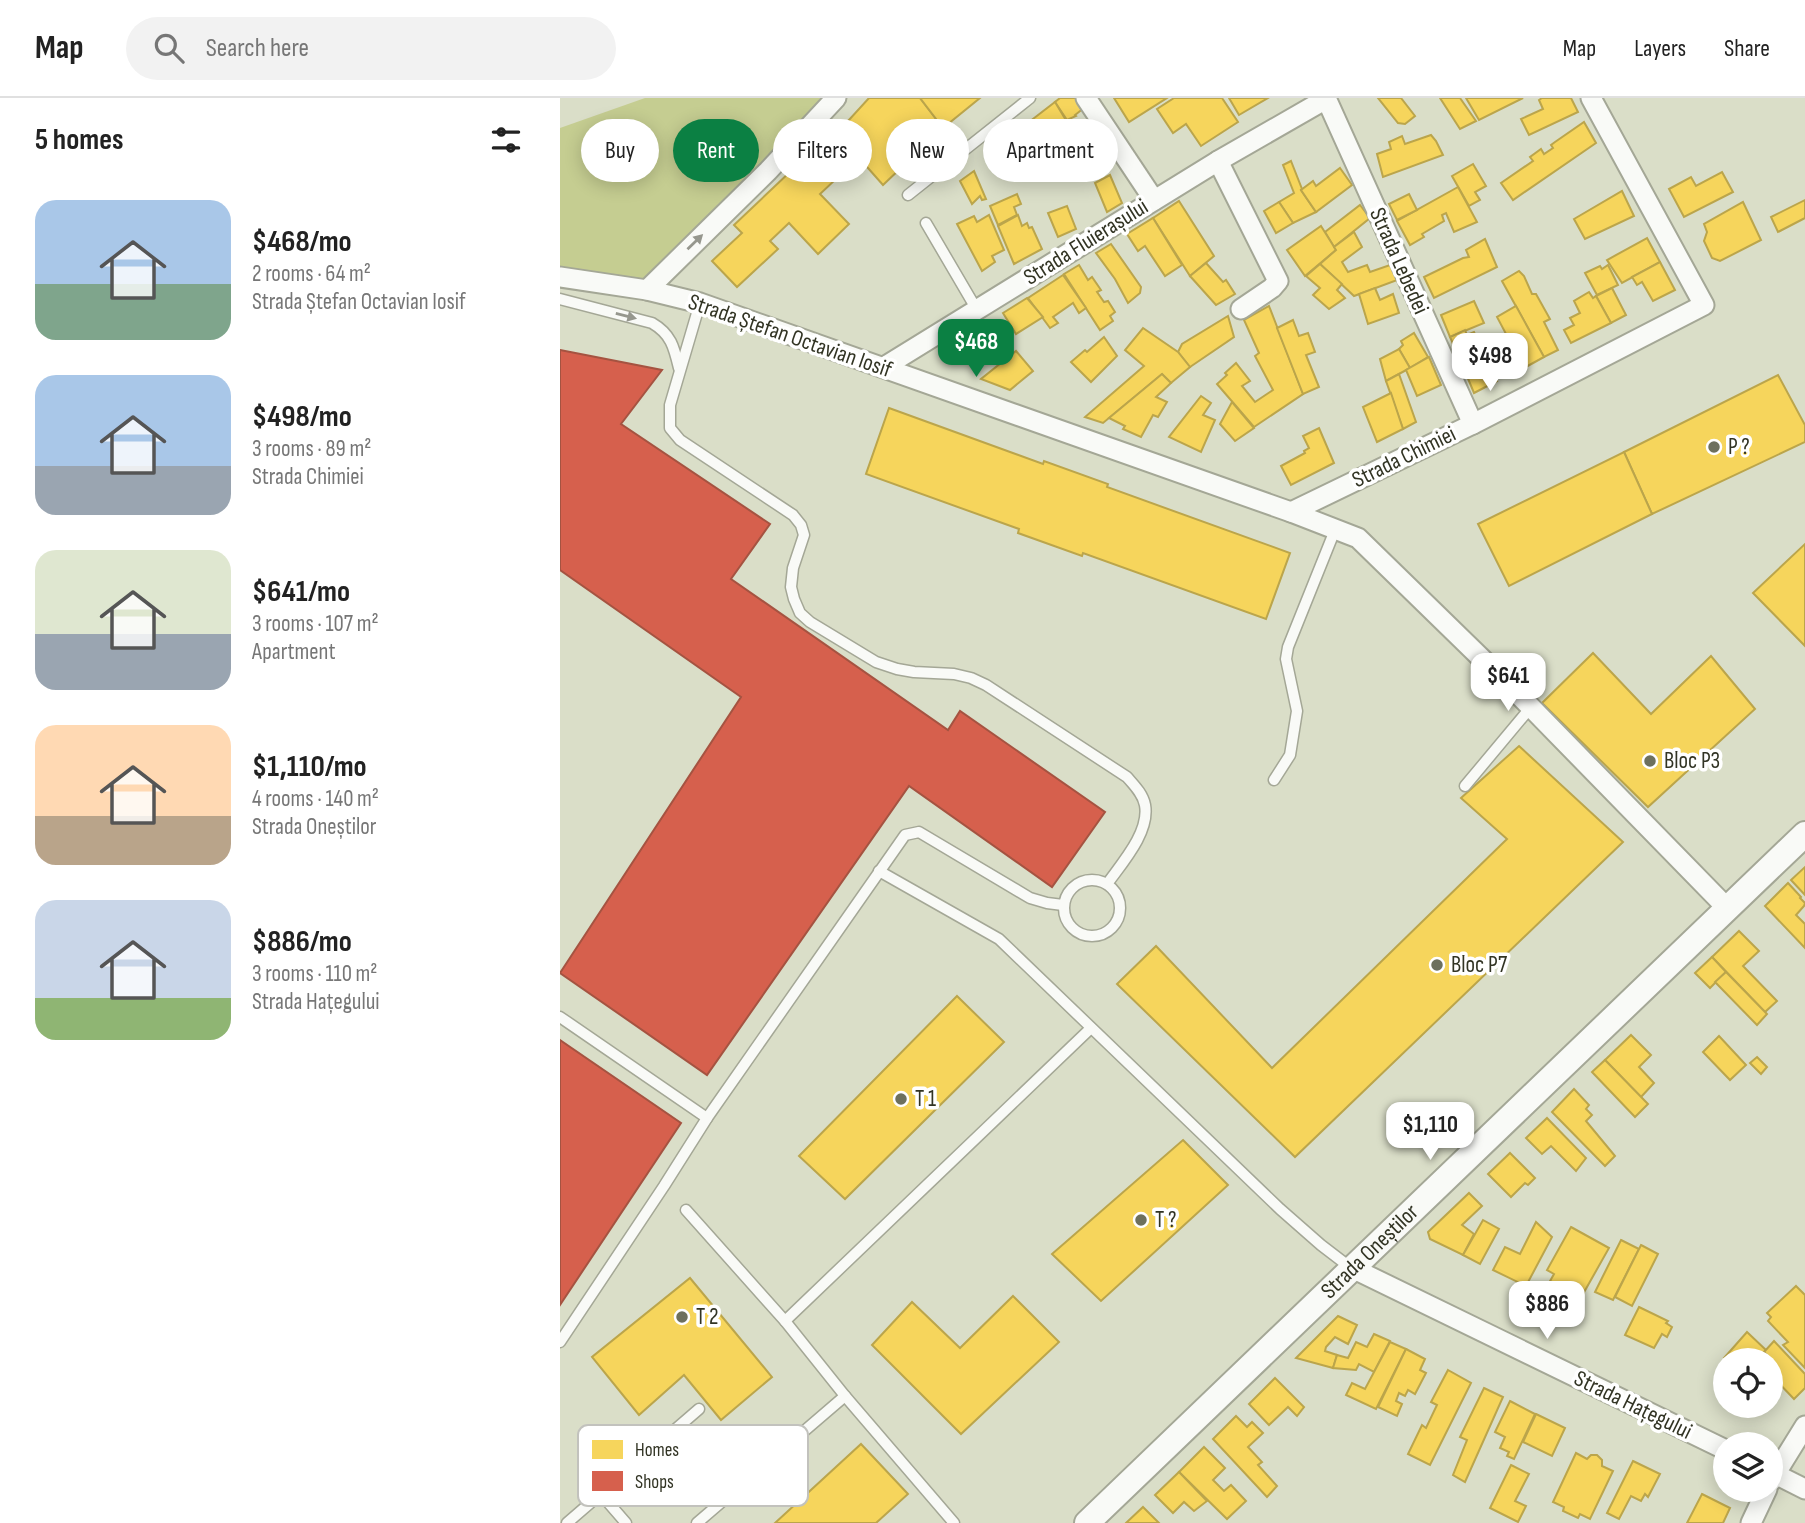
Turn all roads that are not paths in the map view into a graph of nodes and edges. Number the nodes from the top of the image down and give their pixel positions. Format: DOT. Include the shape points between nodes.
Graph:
graph roads {
  1 [pos="836,98"];
  2 [pos="1030,98"];
  3 [pos="1086,98"];
  4 [pos="1326,98"];
  5 [pos="1591,98"];
  6 [pos="1218,162"];
  7 [pos="908,195"];
  8 [pos="1154,200"];
  9 [pos="926,223"];
  10 [pos="560,277"];
  11 [pos="647,290"];
  12 [pos="560,299"];
  13 [pos="699,303"];
  14 [pos="1241,309"];
  15 [pos="977,310"];
  16 [pos="884,367"];
  17 [pos="680,370"];
  18 [pos="1473,424"];
  19 [pos="1291,512"];
  20 [pos="1335,530"];
  21 [pos="1531,707"];
  22 [pos="1274,780"];
  23 [pos="1465,786"];
  24 [pos="1805,834"];
  25 [pos="879,872"];
  26 [pos="1107,884"];
  27 [pos="1063,905"];
  28 [pos="1727,909"];
  29 [pos="560,1017"];
  30 [pos="1091,1028"];
  31 [pos="707,1118"];
  32 [pos="685,1210"];
  33 [pos="1352,1268"];
  34 [pos="785,1321"];
  35 [pos="560,1342"];
  36 [pos="845,1396"];
  37 [pos="699,1409"];
  38 [pos="680,1425"];
  39 [pos="1805,1426"];
  40 [pos="808,1428"];
  41 [pos="1713,1444"];
  42 [pos="1783,1460"];
  43 [pos="1783,1483"];
  44 [pos="1805,1489"];
  45 [pos="1761,1502"];
  46 [pos="586,1506"];
  47 [pos="611,1506"];
  48 [pos="717,1506"];
  49 [pos="567,1523"];
  50 [pos="626,1523"];
  51 [pos="697,1523"];
  52 [pos="954,1523"];
  53 [pos="1087,1523"];
  54 [pos="1751,1523"];
  11 -- 1 [label="street, one-way"];
  2 -- 7 [label="lane"];
  3 -- 8 [label="street"];
  4 -- 6 [label="street, Strada Fluierașului"];
  4 -- 18 [label="street, Strada Lebedei"];
  5 -- 18 [label="street, Strada Chimiei" via="1704,305"];
  6 -- 8 [label="street, Strada Fluierașului"];
  6 -- 14 [label="street" via="1278,281"];
  8 -- 15 [label="street, Strada Fluierașului"];
  9 -- 15 [label="lane"];
  10 -- 11 [label="street, Strada Ștefan Octavian Iosif"];
  11 -- 13 [label="street, Strada Ștefan Octavian Iosif"];
  12 -- 17 [label="lane, one-way" via="664,329"];
  13 -- 16 [label="street, Strada Ștefan Octavian Iosif"];
  13 -- 17 [label="lane"];
  15 -- 16 [label="street, Strada Fluierașului"];
  16 -- 19 [label="street, Strada Ștefan Octavian Iosif"];
  17 -- 26 [label="lane" via="670,405 670,428 680,440 793,515 801,525 804,535 791,587 800,612 810,622 876,662 914,672 954,674 986,685 1128,777 1138,789 1146,821"];
  18 -- 19 [label="street, Strada Chimiei"];
  19 -- 20 [label="street, Strada Ștefan Octavian Iosif"];
  20 -- 21 [label="street, Strada Ștefan Octavian Iosif" via="1357,538"];
  20 -- 22 [label="lane" via="1288,648 1286,659 1297,711 1290,755"];
  21 -- 23 [label="lane"];
  21 -- 28 [label="street, Strada Ștefan Octavian Iosif"];
  24 -- 28 [label="street, Strada Oneștilor"];
  25 -- 27 [label="lane" via="905,835 919,832 1030,898"];
  25 -- 30 [label="lane" via="999,939"];
  25 -- 31 [label="lane"];
  26 -- 27 [label="lane" via="1080,882"];
  26 -- 27 [label="lane" via="1120,906 1116,924 1102,935 1075,932"];
  28 -- 33 [label="street, Strada Oneștilor"];
  29 -- 31 [label="lane"];
  30 -- 33 [label="lane" via="1280,1209"];
  30 -- 34 [label="lane"];
  31 -- 35 [label="lane"];
  32 -- 34 [label="lane"];
  33 -- 41 [label="street, Strada Hațegului"];
  33 -- 53 [label="street, Strada Oneștilor"];
  34 -- 36 [label="lane"];
  36 -- 40 [label="lane"];
  36 -- 52 [label="lane"];
  37 -- 38 [label="lane"];
  39 -- 42 [label="street"];
  43 -- 44 [label="street"];
  45 -- 54 [label="street"];
  46 -- 49 [label="lane"];
  47 -- 50 [label="lane"];
  48 -- 51 [label="lane"];
}
